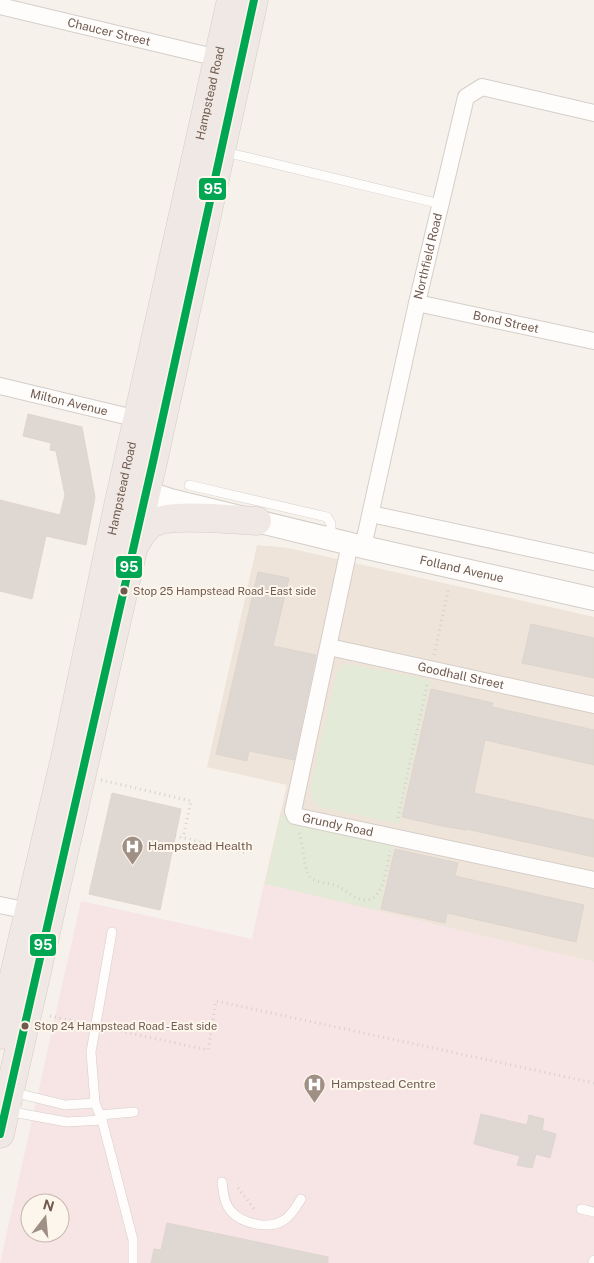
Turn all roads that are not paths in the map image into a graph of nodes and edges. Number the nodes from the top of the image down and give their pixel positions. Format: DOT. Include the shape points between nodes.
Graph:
graph roads {
  1 [pos="231,0"];
  2 [pos="254,0"];
  3 [pos="0,6"];
  4 [pos="230,60"];
  5 [pos="594,113"];
  6 [pos="221,151"];
  7 [pos="441,204"];
  8 [pos="418,303"];
  9 [pos="594,341"];
  10 [pos="0,386"];
  11 [pos="138,419"];
  12 [pos="189,485"];
  13 [pos="135,489"];
  14 [pos="249,512"];
  15 [pos="371,514"];
  16 [pos="348,543"];
  17 [pos="134,546"];
  18 [pos="594,562"];
  19 [pos="594,599"];
  20 [pos="329,647"];
  21 [pos="594,705"];
  22 [pos="594,880"];
  23 [pos="0,905"];
  24 [pos="39,914"];
  25 [pos="112,932"];
  26 [pos="0,1035"];
  27 [pos="5,1090"];
  28 [pos="95,1103"];
  29 [pos="134,1112"];
  30 [pos="101,1118"];
  31 [pos="0,1134"];
  32 [pos="222,1182"];
  33 [pos="301,1199"];
  34 [pos="581,1209"];
  35 [pos="594,1212"];
  36 [pos="133,1263"];
  1 -- 4 [label="highway, Hampstead Road"];
  2 -- 4 [label="highway, Hampstead Road"];
  3 -- 4 [label="street, Chaucer Street"];
  4 -- 6 [label="highway, Hampstead Road"];
  4 -- 11 [label="highway, Hampstead Road"];
  5 -- 7 [label="street, Northfield Road" via="482,87 466,97"];
  6 -- 7 [label="lane"];
  6 -- 13 [label="highway, Hampstead Road"];
  7 -- 8 [label="street, Northfield Road"];
  8 -- 9 [label="street, Bond Street"];
  8 -- 15 [label="street, Northfield Road"];
  10 -- 11 [label="street, Milton Avenue"];
  11 -- 13 [label="highway, Hampstead Road"];
  12 -- 14 [label="lane, Folland Avenue"];
  13 -- 14 [label="street, Folland Avenue"];
  13 -- 17 [label="highway, Hampstead Road"];
  13 -- 24 [label="highway, Hampstead Road" via="67,749"];
  14 -- 16 [label="street, Folland Avenue"];
  14 -- 17 [label="highway" via="167,518 146,529"];
  15 -- 16 [label="street, Northfield Road"];
  15 -- 18 [label="street"];
  16 -- 19 [label="street, Folland Avenue"];
  16 -- 20 [label="street, Grundy Road"];
  17 -- 24 [label="highway, Hampstead Road" via="81,775"];
  20 -- 21 [label="street, Goodhall Street"];
  20 -- 22 [label="street, Grundy Road" via="293,811 295,816"];
  23 -- 24 [label="street"];
  24 -- 26 [label="highway, Hampstead Road"];
  24 -- 27 [label="highway, Hampstead Road"];
  25 -- 28 [label="lane" via="91,1052"];
  27 -- 28 [label="lane" via="65,1105"];
  27 -- 30 [label="lane" via="18,1113 67,1122"];
  27 -- 31 [label="highway, Hampstead Road"];
  28 -- 30 [label="lane"];
  29 -- 30 [label="lane"];
  30 -- 36 [label="lane" via="132,1240"];
  32 -- 33 [label="lane" via="230,1211 238,1218 258,1224 275,1225 283,1221"];
  34 -- 35 [label="lane"];
}
